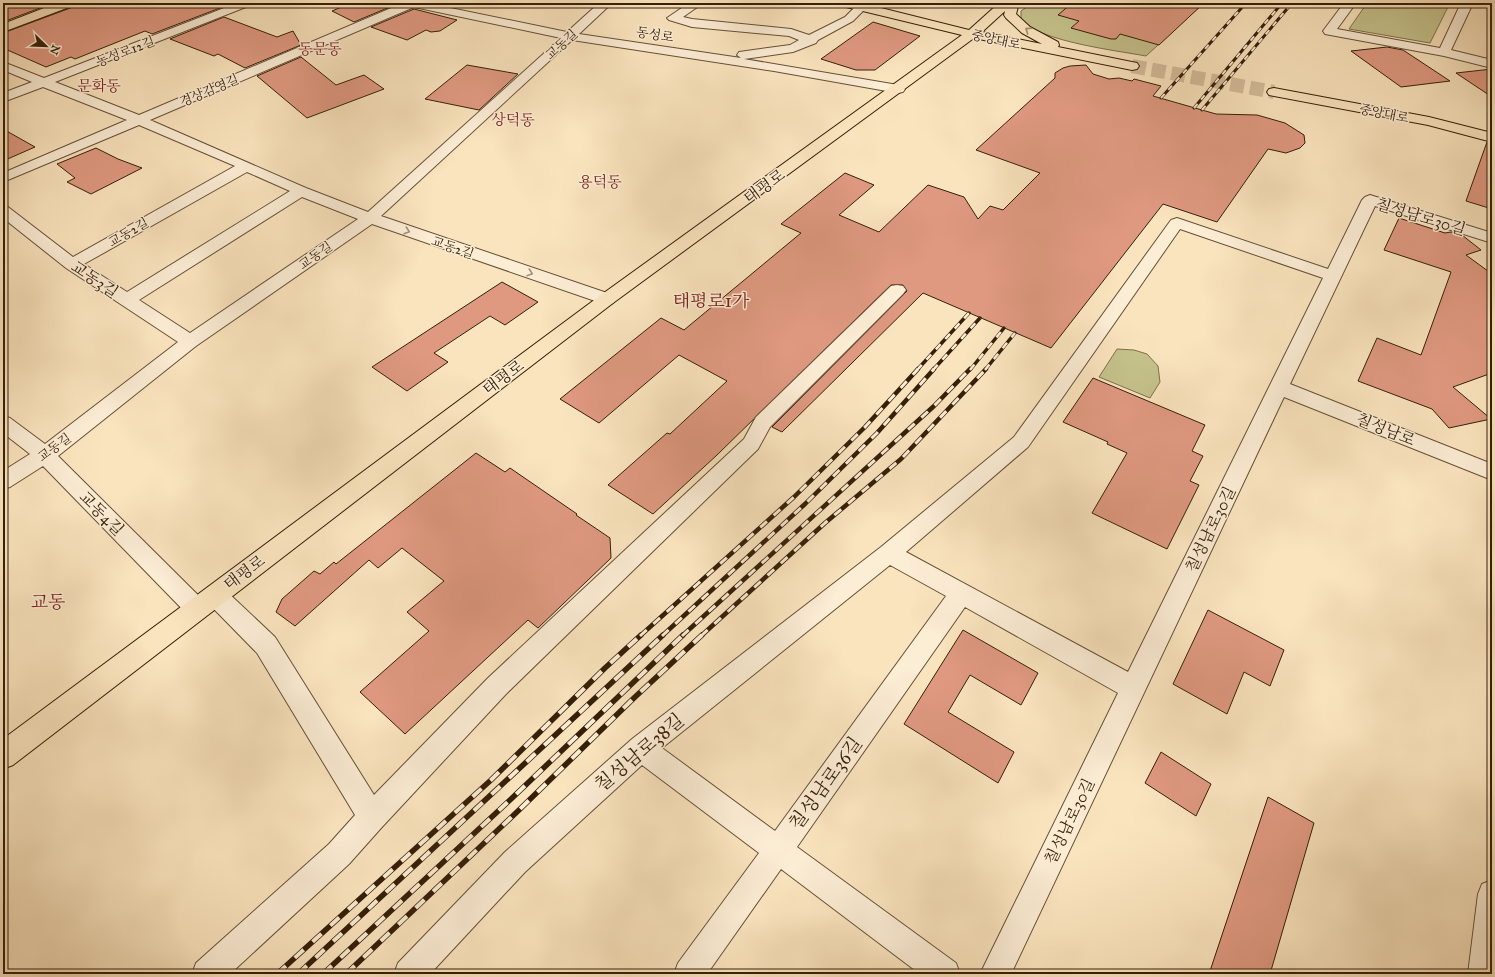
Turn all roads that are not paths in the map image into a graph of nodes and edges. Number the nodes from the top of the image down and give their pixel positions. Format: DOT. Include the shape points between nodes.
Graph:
graph roads {
  1 [pos="68,3"];
  2 [pos="247,3"];
  3 [pos="412,3"];
  4 [pos="606,3"];
  5 [pos="698,3"];
  6 [pos="846,3"];
  7 [pos="1006,3"];
  8 [pos="1013,3"];
  9 [pos="1350,3"];
  10 [pos="1467,3"];
  11 [pos="864,5"];
  12 [pos="3,28"];
  13 [pos="970,34"];
  14 [pos="570,36"];
  15 [pos="812,40"];
  16 [pos="1444,52"];
  17 [pos="1074,56"];
  18 [pos="712,58"];
  19 [pos="1492,64"];
  20 [pos="3,66"];
  21 [pos="1132,66"];
  22 [pos="42,83"];
  23 [pos="898,89"];
  24 [pos="1274,92"];
  25 [pos="3,98"];
  26 [pos="138,120"];
  27 [pos="1492,138"];
  28 [pos="246,166"];
  29 [pos="3,178"];
  30 [pos="301,191"];
  31 [pos="3,210"];
  32 [pos="370,218"];
  33 [pos="1492,238"];
  34 [pos="72,264"];
  35 [pos="1333,276"];
  36 [pos="897,290"];
  37 [pos="607,299"];
  38 [pos="127,300"];
  39 [pos="190,342"];
  40 [pos="1279,387"];
  41 [pos="3,423"];
  42 [pos="45,455"];
  43 [pos="1492,472"];
  44 [pos="3,481"];
  45 [pos="889,553"];
  46 [pos="962,593"];
  47 [pos="206,602"];
  48 [pos="1133,688"];
  49 [pos="641,748"];
  50 [pos="3,756"];
  51 [pos="372,817"];
  52 [pos="777,849"];
  53 [pos="1492,894"];
  54 [pos="207,974"];
  55 [pos="409,974"];
  56 [pos="689,974"];
  57 [pos="945,974"];
  58 [pos="995,974"];
  59 [pos="1483,974"];
  1 -- 12 [label="main road"];
  2 -- 22 [label="street, 동성로12길"];
  3 -- 14 [label="street, 동성로"];
  3 -- 26 [label="street, 경상감영길"];
  4 -- 14 [label="street, 교동길"];
  5 -- 15 [label="street" via="674,18 692,23 791,33"];
  6 -- 11 [label="main road, 중앙대로"];
  7 -- 13 [label="main road, 태평로"];
  17 -- 8 [label="main road, one-way" via="1026,30 1010,15"];
  9 -- 16 [label="street" via="1329,31"];
  10 -- 16 [label="street"];
  11 -- 13 [label="main road, 중앙대로"];
  11 -- 15 [label="street" via="849,19"];
  13 -- 17 [label="main road, 중앙대로"];
  13 -- 23 [label="main road, 태평로"];
  14 -- 18 [label="street, 동성로"];
  14 -- 32 [label="street, 교동길"];
  15 -- 18 [label="street" via="793,48"];
  16 -- 19 [label="street"];
  17 -- 21 [label="main road, 중앙대로"];
  18 -- 23 [label="street, 동성로"];
  20 -- 22 [label="street, 교동2길"];
  22 -- 25 [label="street, 동성로12길"];
  22 -- 26 [label="street, 교동2길"];
  23 -- 37 [label="main road, 태평로"];
  24 -- 27 [label="main road, 중앙대로" via="1429,121"];
  26 -- 28 [label="street, 교동2길"];
  26 -- 29 [label="street, 경상감영길"];
  28 -- 30 [label="street, 교동2길"];
  28 -- 34 [label="street, 교동2길"];
  30 -- 32 [label="street, 교동2길"];
  30 -- 38 [label="street"];
  31 -- 34 [label="street, 교동3길"];
  32 -- 37 [label="street, 교동2길, one-way"];
  32 -- 39 [label="street, 교동길"];
  33 -- 35 [label="street, 칠성남로30길" via="1370,200"];
  34 -- 38 [label="street, 교동3길"];
  35 -- 40 [label="street, 칠성남로30길"];
  35 -- 45 [label="street, 칠성남로38길" via="1177,223 1021,442"];
  36 -- 51 [label="street" via="763,422 751,444 497,686"];
  37 -- 47 [label="main road, 태평로"];
  38 -- 39 [label="street, 교동3길"];
  39 -- 42 [label="street, 교동길"];
  40 -- 43 [label="street, 칠성남로"];
  40 -- 48 [label="street, 칠성남로30길"];
  41 -- 42 [label="street, 교동4길"];
  42 -- 44 [label="street, 교동길"];
  42 -- 47 [label="street, 교동4길"];
  45 -- 46 [label="street"];
  45 -- 49 [label="street, 칠성남로38길"];
  46 -- 48 [label="street"];
  46 -- 52 [label="street, 칠성남로36길"];
  47 -- 50 [label="main road, 태평로"];
  47 -- 51 [label="street, 교동4길" via="266,645"];
  48 -- 58 [label="street, 칠성남로30길"];
  49 -- 52 [label="street"];
  49 -- 55 [label="street, 칠성남로38길" via="516,862"];
  51 -- 54 [label="street" via="339,854"];
  52 -- 56 [label="street, 칠성남로36길"];
  52 -- 57 [label="street"];
  53 -- 59 [label="street"];
}
